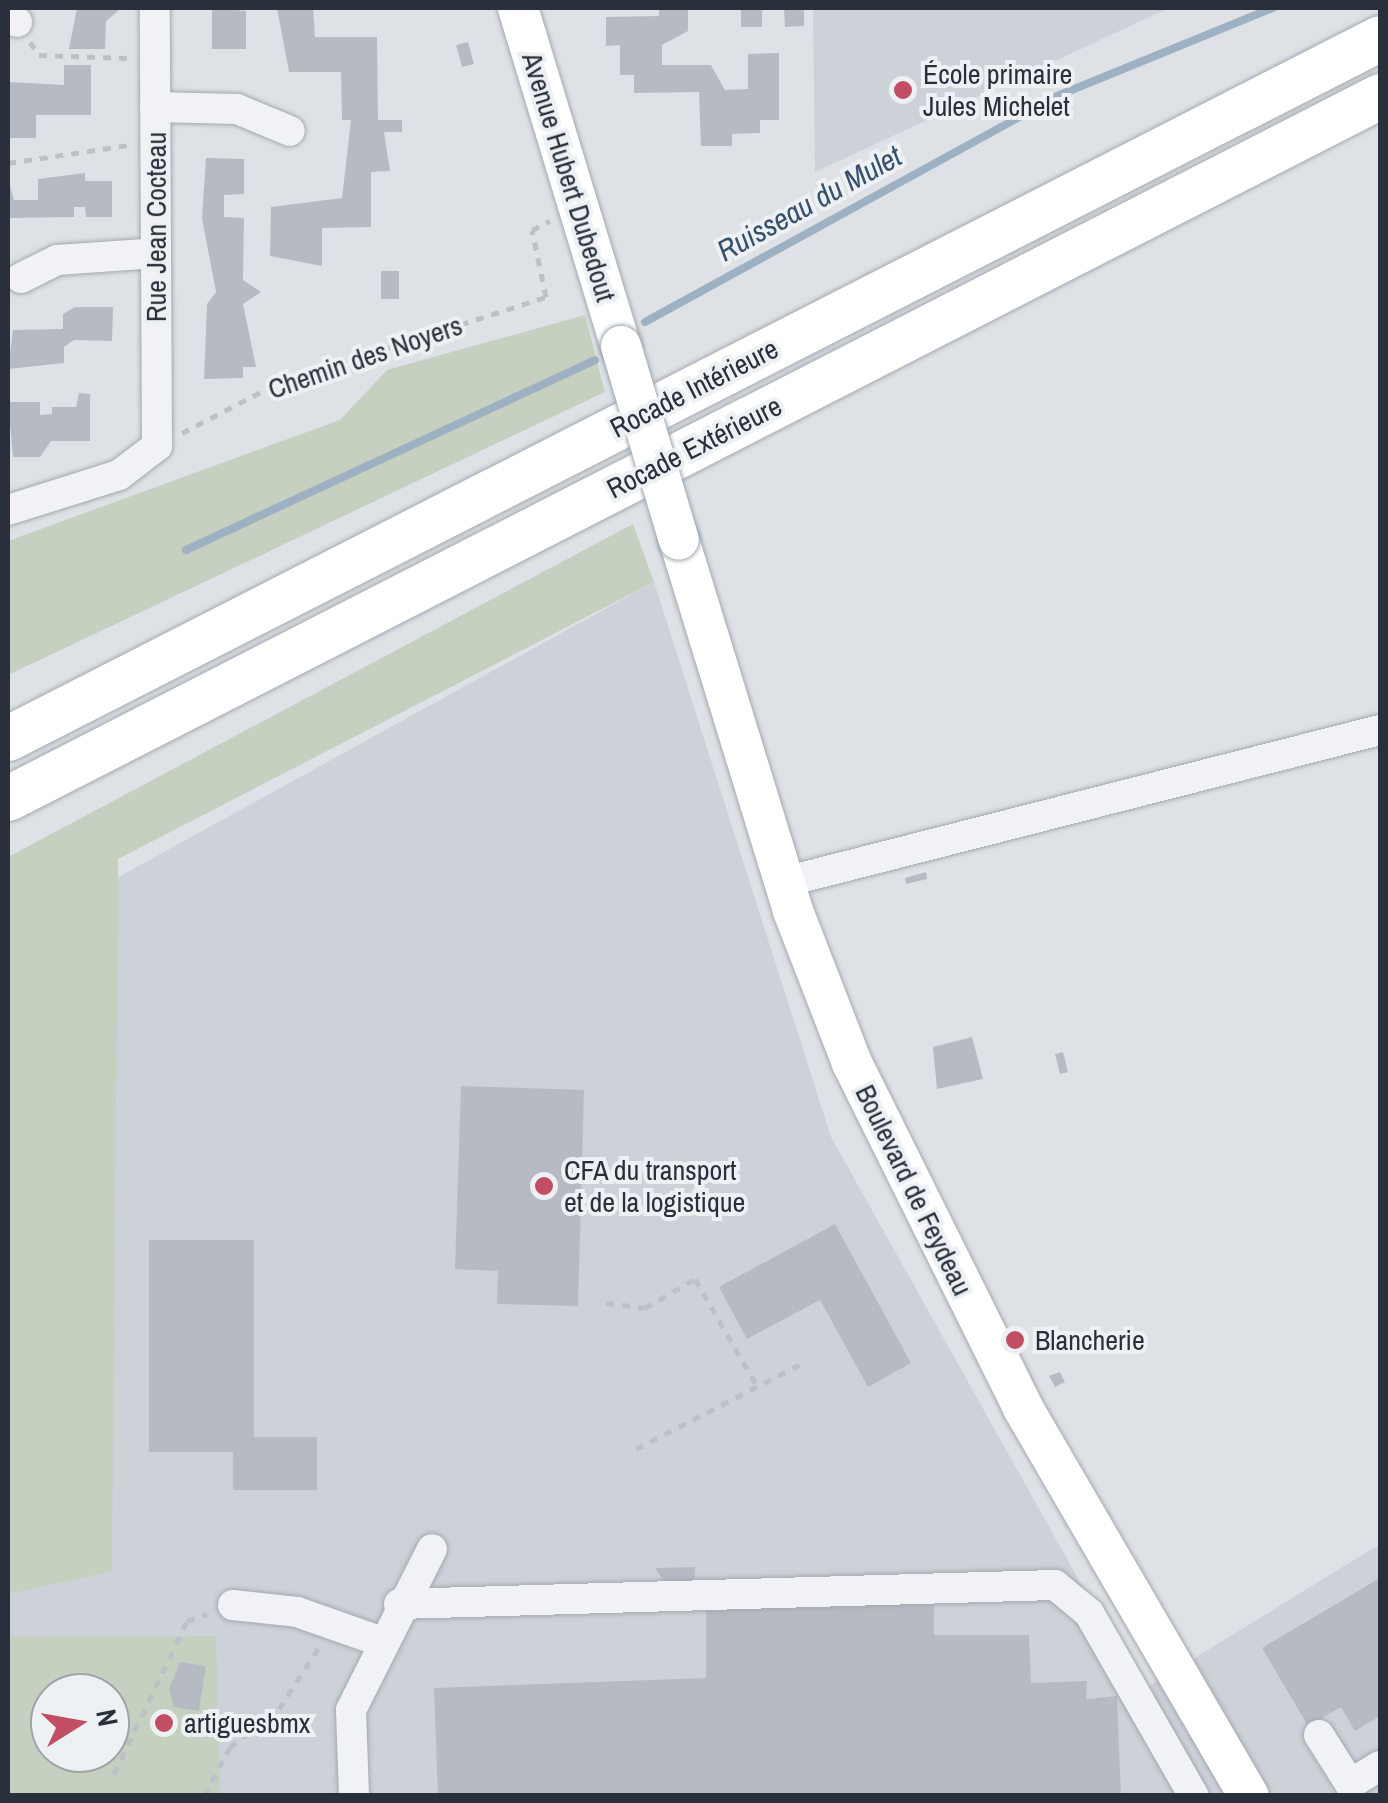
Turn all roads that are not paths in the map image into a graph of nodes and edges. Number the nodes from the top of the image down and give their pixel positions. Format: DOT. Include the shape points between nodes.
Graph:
graph roads {
  1 [pos="155,8"];
  2 [pos="518,8"];
  3 [pos="1380,38"];
  4 [pos="1380,96"];
  5 [pos="156,107"];
  6 [pos="290,131"];
  7 [pos="156,253"];
  8 [pos="21,278"];
  9 [pos="8,510"];
  10 [pos="679,540"];
  11 [pos="110,686"];
  12 [pos="8,724"];
  13 [pos="1380,730"];
  14 [pos="8,738"];
  15 [pos="8,798"];
  16 [pos="784,882"];
  17 [pos="432,1549"];
  18 [pos="399,1604"];
  19 [pos="234,1605"];
  20 [pos="380,1640"];
  21 [pos="1320,1734"];
  22 [pos="1380,1766"];
  23 [pos="354,1796"];
  24 [pos="1194,1796"];
  25 [pos="1249,1796"];
  1 -- 5 [label="street, Rue Jean Cocteau"];
  2 -- 10 [label="main road, Avenue Hubert Dubedout, bridge"];
  3 -- 11 [label="highway, Rocade Intérieure"];
  4 -- 15 [label="highway, Rocade Extérieure"];
  5 -- 6 [label="street" via="237,109"];
  5 -- 7 [label="street, Rue Jean Cocteau"];
  7 -- 8 [label="street" via="56,260"];
  7 -- 9 [label="street, Rue Jean Cocteau" via="157,446 119,475"];
  10 -- 16 [label="main road, Boulevard de Feydeau"];
  11 -- 12 [label="highway"];
  11 -- 14 [label="highway, Rocade Intérieure"];
  13 -- 16 [label="street"];
  16 -- 25 [label="main road, Boulevard de Feydeau" via="852,1063 933,1236 1141,1623"];
  17 -- 18 [label="street"];
  18 -- 20 [label="street"];
  18 -- 24 [label="street" via="1055,1584 1089,1613"];
  19 -- 20 [label="street" via="327,1620"];
  20 -- 23 [label="street" via="351,1710"];
  21 -- 22 [label="street" via="1350,1784"];
}
